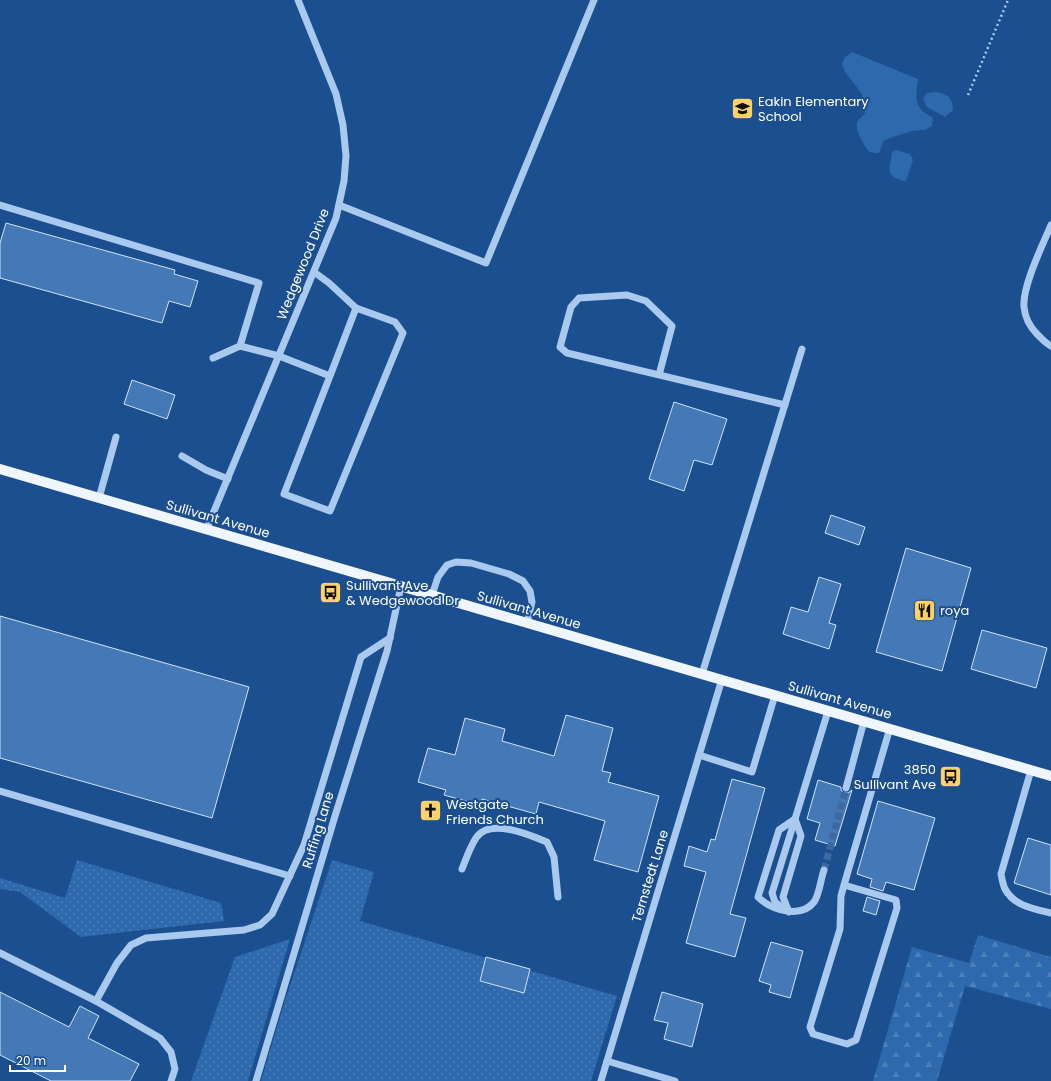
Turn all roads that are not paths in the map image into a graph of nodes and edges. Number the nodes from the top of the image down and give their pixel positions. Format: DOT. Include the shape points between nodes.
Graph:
graph roads {
  1 [pos="298,0"];
  2 [pos="594,0"];
  3 [pos="0,205"];
  4 [pos="339,205"];
  5 [pos="1051,225"];
  6 [pos="314,272"];
  7 [pos="356,308"];
  8 [pos="240,346"];
  9 [pos="1051,346"];
  10 [pos="802,349"];
  11 [pos="279,356"];
  12 [pos="213,358"];
  13 [pos="659,375"];
  14 [pos="330,376"];
  15 [pos="785,405"];
  16 [pos="116,437"];
  17 [pos="182,456"];
  18 [pos="0,469"];
  19 [pos="228,479"];
  20 [pos="100,498"];
  21 [pos="207,528"];
  22 [pos="401,586"];
  23 [pos="432,595"];
  24 [pos="528,623"];
  25 [pos="390,638"];
  26 [pos="702,674"];
  27 [pos="722,679"];
  28 [pos="775,695"];
  29 [pos="828,711"];
  30 [pos="864,721"];
  31 [pos="890,728"];
  32 [pos="699,756"];
  33 [pos="1031,770"];
  34 [pos="1051,776"];
  35 [pos="846,788"];
  36 [pos="0,791"];
  37 [pos="795,819"];
  38 [pos="462,869"];
  39 [pos="824,870"];
  40 [pos="290,876"];
  41 [pos="844,885"];
  42 [pos="558,897"];
  43 [pos="789,912"];
  44 [pos="1051,913"];
  45 [pos="0,953"];
  46 [pos="96,1001"];
  47 [pos="607,1061"];
  48 [pos="171,1081"];
  49 [pos="256,1081"];
  50 [pos="601,1081"];
  51 [pos="675,1081"];
  1 -- 4 [label="street, Wedgewood Drive" via="336,94 343,125 346,156"];
  2 -- 4 [label="street" via="486,263"];
  3 -- 8 [label="street" via="259,283"];
  4 -- 6 [label="street, Wedgewood Drive"];
  5 -- 9 [label="street" via="1025,290 1024,306 1028,323 1046,344"];
  6 -- 7 [label="street"];
  6 -- 11 [label="street, Wedgewood Drive"];
  7 -- 14 [label="street"];
  7 -- 14 [label="street" via="395,322 403,333 330,511 284,494"];
  8 -- 11 [label="street"];
  8 -- 12 [label="street"];
  10 -- 15 [label="street"];
  11 -- 14 [label="street"];
  11 -- 19 [label="street, Wedgewood Drive"];
  13 -- 13 [label="street" via="566,353 560,347 571,307 579,298 626,295 646,300 672,326"];
  13 -- 15 [label="street"];
  15 -- 26 [label="street"];
  16 -- 20 [label="street"];
  17 -- 19 [label="street"];
  18 -- 20 [label="main road, Sullivant Avenue"];
  19 -- 21 [label="street, Wedgewood Drive"];
  20 -- 21 [label="main road, Sullivant Avenue"];
  21 -- 22 [label="main road, Sullivant Avenue"];
  22 -- 23 [label="main road, Sullivant Avenue"];
  22 -- 25 [label="street, Ruffing Lane"];
  23 -- 24 [label="main road, Sullivant Avenue"];
  23 -- 24 [label="street" via="438,577 447,566 456,562 471,563 509,574 523,581 530,590 532,602"];
  24 -- 26 [label="main road, Sullivant Avenue"];
  25 -- 40 [label="street" via="361,657 304,845"];
  25 -- 49 [label="street, Ruffing Lane"];
  26 -- 27 [label="main road, Sullivant Avenue"];
  27 -- 28 [label="main road, Sullivant Avenue"];
  27 -- 32 [label="street, Ternstedt Lane"];
  28 -- 29 [label="main road, Sullivant Avenue"];
  28 -- 32 [label="street" via="752,772"];
  29 -- 30 [label="main road, Sullivant Avenue"];
  29 -- 37 [label="street"];
  30 -- 31 [label="main road, Sullivant Avenue"];
  30 -- 35 [label="street"];
  31 -- 33 [label="main road, Sullivant Avenue"];
  31 -- 41 [label="street"];
  32 -- 47 [label="street, Ternstedt Lane"];
  33 -- 34 [label="main road, Sullivant Avenue"];
  33 -- 44 [label="street" via="1001,874 1005,889 1013,900 1026,907"];
  36 -- 40 [label="street"];
  37 -- 43 [label="street" via="801,836 783,897"];
  37 -- 43 [label="street" via="772,893 775,902"];
  37 -- 43 [label="street" via="779,830 758,898 764,903"];
  38 -- 42 [label="street" via="476,837 486,830 500,827 533,836 547,842 554,857"];
  39 -- 43 [label="street" via="815,901 799,912"];
  40 -- 46 [label="street" via="272,914 260,925 244,930 146,938 131,945 117,963"];
  41 -- 41 [label="street" via="840,929 810,1027 814,1034 847,1044 856,1040 896,908 896,900"];
  45 -- 46 [label="street"];
  46 -- 48 [label="street" via="160,1038 171,1052 175,1069"];
  47 -- 50 [label="street, Ternstedt Lane"];
  47 -- 51 [label="street"];
}
